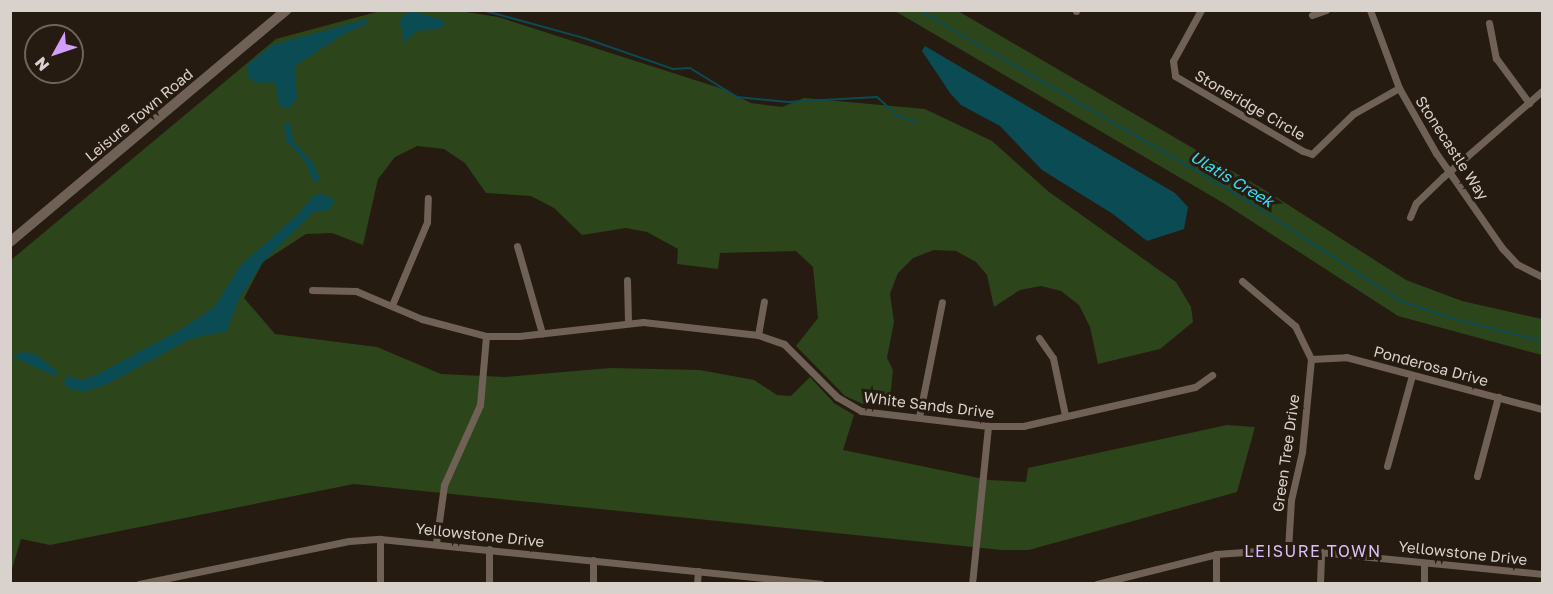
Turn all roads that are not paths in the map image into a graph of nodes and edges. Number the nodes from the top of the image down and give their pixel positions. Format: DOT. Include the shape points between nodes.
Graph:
graph roads {
  1 [pos="286,10"];
  2 [pos="1201,10"];
  3 [pos="1326,10"];
  4 [pos="1370,10"];
  5 [pos="1312,15"];
  6 [pos="1489,23"];
  7 [pos="1398,88"];
  8 [pos="1542,91"];
  9 [pos="1529,103"];
  10 [pos="1450,171"];
  11 [pos="428,198"];
  12 [pos="1410,218"];
  13 [pos="10,242"];
  14 [pos="518,246"];
  15 [pos="1542,277"];
  16 [pos="627,280"];
  17 [pos="1242,281"];
  18 [pos="312,290"];
  19 [pos="764,302"];
  20 [pos="942,302"];
  21 [pos="392,305"];
  22 [pos="627,322"];
  23 [pos="542,333"];
  24 [pos="758,335"];
  25 [pos="486,336"];
  26 [pos="1039,339"];
  27 [pos="1311,359"];
  28 [pos="1212,375"];
  29 [pos="1412,375"];
  30 [pos="1498,397"];
  31 [pos="1542,409"];
  32 [pos="1065,415"];
  33 [pos="919,417"];
  34 [pos="988,426"];
  35 [pos="1387,466"];
  36 [pos="1477,476"];
  37 [pos="380,539"];
  38 [pos="436,543"];
  39 [pos="489,549"];
  40 [pos="1288,549"];
  41 [pos="1321,552"];
  42 [pos="1216,554"];
  43 [pos="593,560"];
  44 [pos="1424,563"];
  45 [pos="698,571"];
  46 [pos="1528,573"];
  47 [pos="1542,574"];
  48 [pos="1113,581"];
  49 [pos="801,582"];
  50 [pos="1528,583"];
  51 [pos="139,584"];
  52 [pos="380,584"];
  53 [pos="489,584"];
  54 [pos="593,584"];
  55 [pos="697,584"];
  56 [pos="821,584"];
  57 [pos="972,584"];
  58 [pos="1097,584"];
  59 [pos="1216,584"];
  60 [pos="1320,584"];
  61 [pos="1424,584"];
  1 -- 13 [label="main road, Leisure Town Road"];
  2 -- 7 [label="street, Stoneridge Circle" via="1173,61 1175,76 1303,151 1312,154 1353,114"];
  3 -- 5 [label="street"];
  4 -- 7 [label="street, Stonecastle Way"];
  6 -- 9 [label="street" via="1496,58"];
  7 -- 10 [label="street, Stonecastle Way"];
  8 -- 9 [label="street"];
  9 -- 10 [label="street"];
  10 -- 12 [label="street" via="1416,203"];
  10 -- 15 [label="street, Stonecastle Way" via="1502,248 1517,264"];
  11 -- 21 [label="street" via="427,222"];
  14 -- 23 [label="street"];
  16 -- 22 [label="street"];
  17 -- 27 [label="street" via="1295,326"];
  18 -- 21 [label="street, White Sands Drive" via="339,288"];
  19 -- 24 [label="street"];
  20 -- 33 [label="street"];
  21 -- 25 [label="street, White Sands Drive" via="432,323"];
  22 -- 23 [label="street, White Sands Drive"];
  22 -- 24 [label="street, White Sands Drive"];
  23 -- 25 [label="street, White Sands Drive"];
  24 -- 33 [label="street, White Sands Drive" via="784,344 850,407"];
  25 -- 38 [label="street" via="480,405 444,485"];
  26 -- 32 [label="street" via="1053,358"];
  27 -- 29 [label="street, Ponderosa Drive" via="1346,357"];
  27 -- 40 [label="street, Green Tree Drive"];
  28 -- 32 [label="street, White Sands Drive" via="1195,387"];
  29 -- 30 [label="street, Ponderosa Drive"];
  29 -- 35 [label="street"];
  30 -- 31 [label="street, Ponderosa Drive"];
  30 -- 36 [label="street"];
  32 -- 34 [label="street, White Sands Drive" via="1023,426"];
  33 -- 34 [label="street, White Sands Drive"];
  34 -- 57 [label="street"];
  37 -- 38 [label="street, Yellowstone Drive"];
  37 -- 51 [label="street, Yellowstone Drive" via="349,541"];
  37 -- 52 [label="street"];
  38 -- 39 [label="street, Yellowstone Drive"];
  39 -- 43 [label="street, Yellowstone Drive"];
  39 -- 53 [label="street"];
  40 -- 41 [label="street, Yellowstone Drive"];
  40 -- 42 [label="street, Yellowstone Drive"];
  41 -- 44 [label="street, Yellowstone Drive"];
  41 -- 60 [label="street"];
  42 -- 48 [label="street, Yellowstone Drive"];
  42 -- 59 [label="street"];
  43 -- 45 [label="street, Yellowstone Drive"];
  43 -- 54 [label="street"];
  44 -- 46 [label="street, Yellowstone Drive"];
  44 -- 61 [label="street"];
  45 -- 49 [label="street, Yellowstone Drive"];
  45 -- 55 [label="street"];
  46 -- 47 [label="street, Yellowstone Drive"];
  46 -- 50 [label="street"];
  48 -- 58 [label="street, Yellowstone Drive"];
  49 -- 56 [label="street, Yellowstone Drive"];
}
